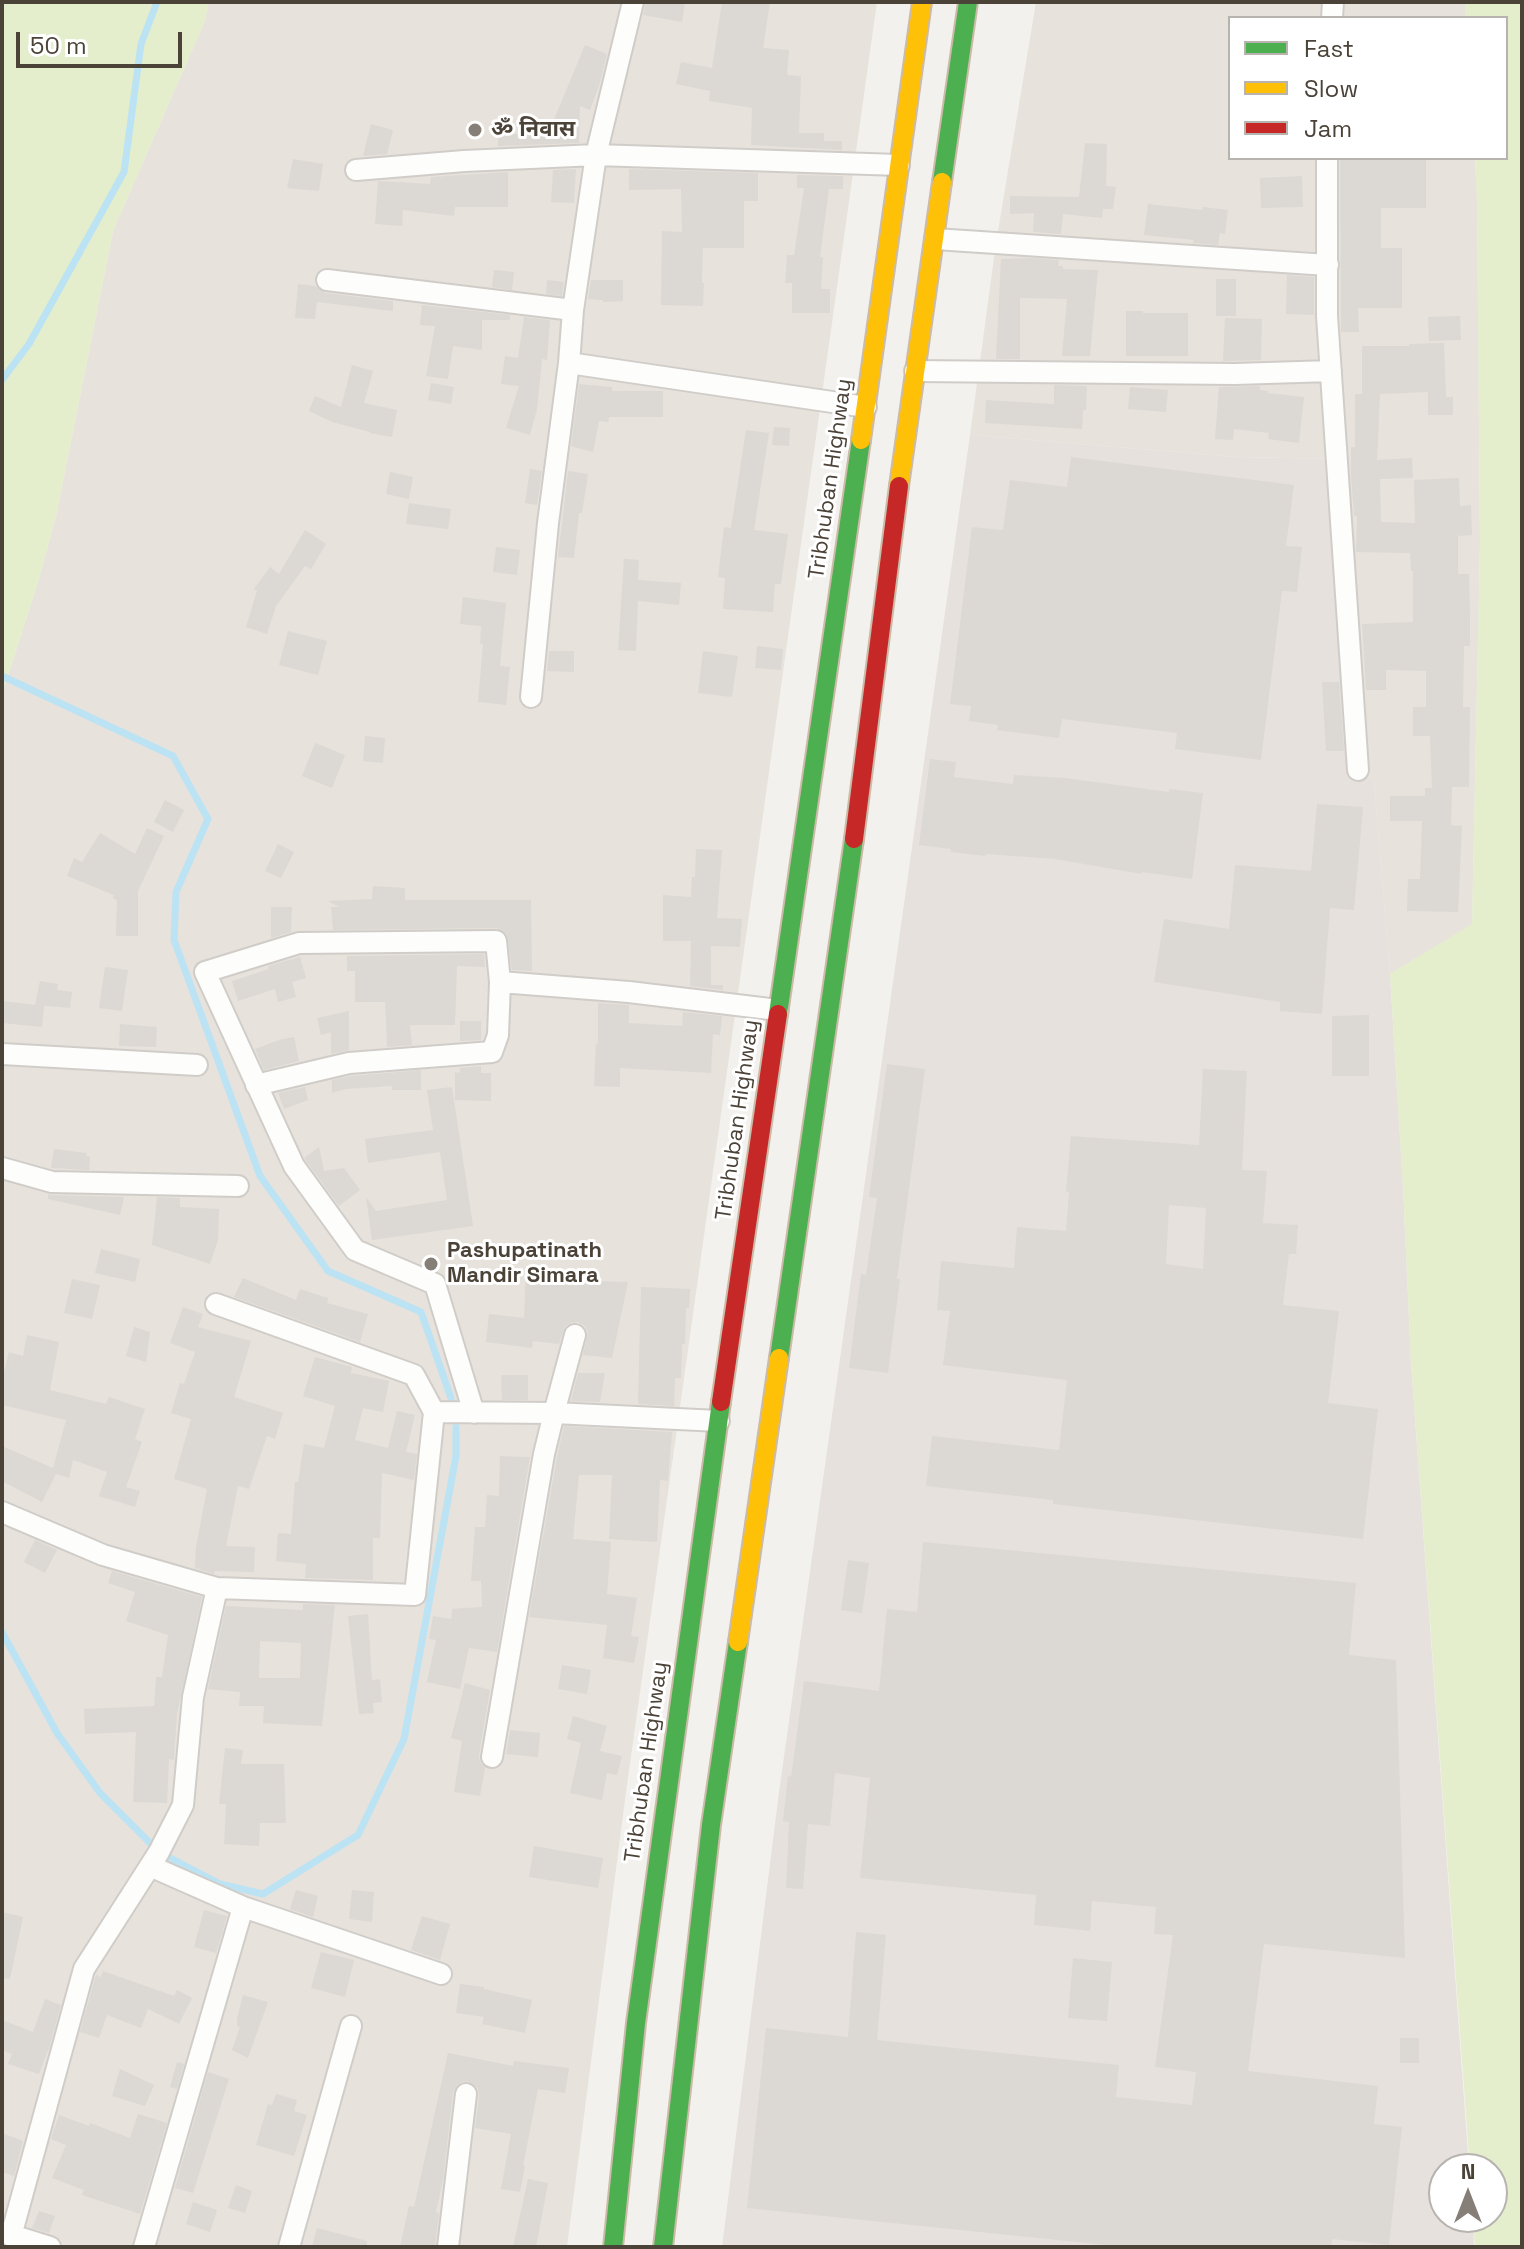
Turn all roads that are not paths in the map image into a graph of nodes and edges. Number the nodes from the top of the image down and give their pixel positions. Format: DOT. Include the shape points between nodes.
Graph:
graph roads {
  1 [pos="633,2"];
  2 [pos="922,2"];
  3 [pos="968,2"];
  4 [pos="596,155"];
  5 [pos="1327,160"];
  6 [pos="899,165"];
  7 [pos="356,170"];
  8 [pos="935,239"];
  9 [pos="1328,265"];
  10 [pos="327,280"];
  11 [pos="573,310"];
  12 [pos="569,363"];
  13 [pos="915,371"];
  14 [pos="1331,371"];
  15 [pos="866,407"];
  16 [pos="878,477"];
  17 [pos="531,697"];
  18 [pos="1358,770"];
  19 [pos="500,982"];
  20 [pos="778,1010"];
  21 [pos="2,1054"];
  22 [pos="197,1065"];
  23 [pos="256,1085"];
  24 [pos="2,1168"];
  25 [pos="238,1186"];
  26 [pos="216,1304"];
  27 [pos="575,1335"];
  28 [pos="434,1412"];
  29 [pos="474,1413"];
  30 [pos="554,1413"];
  31 [pos="719,1421"];
  32 [pos="2,1512"];
  33 [pos="217,1588"];
  34 [pos="492,1757"];
  35 [pos="150,1866"];
  36 [pos="243,1907"];
  37 [pos="441,1974"];
  38 [pos="351,2026"];
  39 [pos="466,2094"];
  40 [pos="7,2234"];
  41 [pos="50,2247"];
  42 [pos="144,2247"];
  43 [pos="289,2247"];
  44 [pos="448,2247"];
  45 [pos="613,2247"];
  46 [pos="663,2247"];
  1 -- 4 [label="street"];
  2 -- 6 [label="highway, Tribhuban Highway"];
  3 -- 8 [label="highway, Tribhuban Highway"];
  4 -- 6 [label="street"];
  4 -- 7 [label="street"];
  4 -- 11 [label="street"];
  5 -- 9 [label="street"];
  6 -- 15 [label="highway, Tribhuban Highway"];
  8 -- 9 [label="street"];
  8 -- 13 [label="highway, Tribhuban Highway"];
  9 -- 14 [label="street"];
  10 -- 11 [label="street"];
  11 -- 12 [label="street"];
  12 -- 15 [label="street"];
  12 -- 17 [label="street"];
  13 -- 14 [label="street"];
  13 -- 16 [label="highway, Tribhuban Highway"];
  14 -- 18 [label="street"];
  15 -- 16 [label="highway, Tribhuban Highway"];
  16 -- 20 [label="highway, Tribhuban Highway"];
  16 -- 46 [label="highway, Tribhuban Highway" via="851,862 711,1825"];
  19 -- 20 [label="street"];
  19 -- 23 [label="street" via="498,1035 492,1052 349,1063"];
  19 -- 23 [label="street" via="496,941 299,943 205,972"];
  20 -- 31 [label="highway, Tribhuban Highway"];
  21 -- 22 [label="street"];
  23 -- 29 [label="street" via="294,1166 355,1250 435,1284"];
  24 -- 25 [label="street" via="52,1182"];
  26 -- 28 [label="street" via="414,1375"];
  27 -- 30 [label="street"];
  28 -- 29 [label="street"];
  28 -- 33 [label="street" via="415,1595"];
  29 -- 30 [label="street"];
  30 -- 31 [label="street"];
  30 -- 34 [label="street"];
  31 -- 45 [label="highway, Tribhuban Highway" via="636,2023"];
  32 -- 33 [label="street" via="103,1555"];
  33 -- 35 [label="street" via="193,1697 183,1805"];
  35 -- 36 [label="street"];
  35 -- 40 [label="street" via="84,1969"];
  36 -- 37 [label="street"];
  36 -- 42 [label="street"];
  38 -- 43 [label="street"];
  39 -- 44 [label="street"];
  40 -- 41 [label="street"];
}
